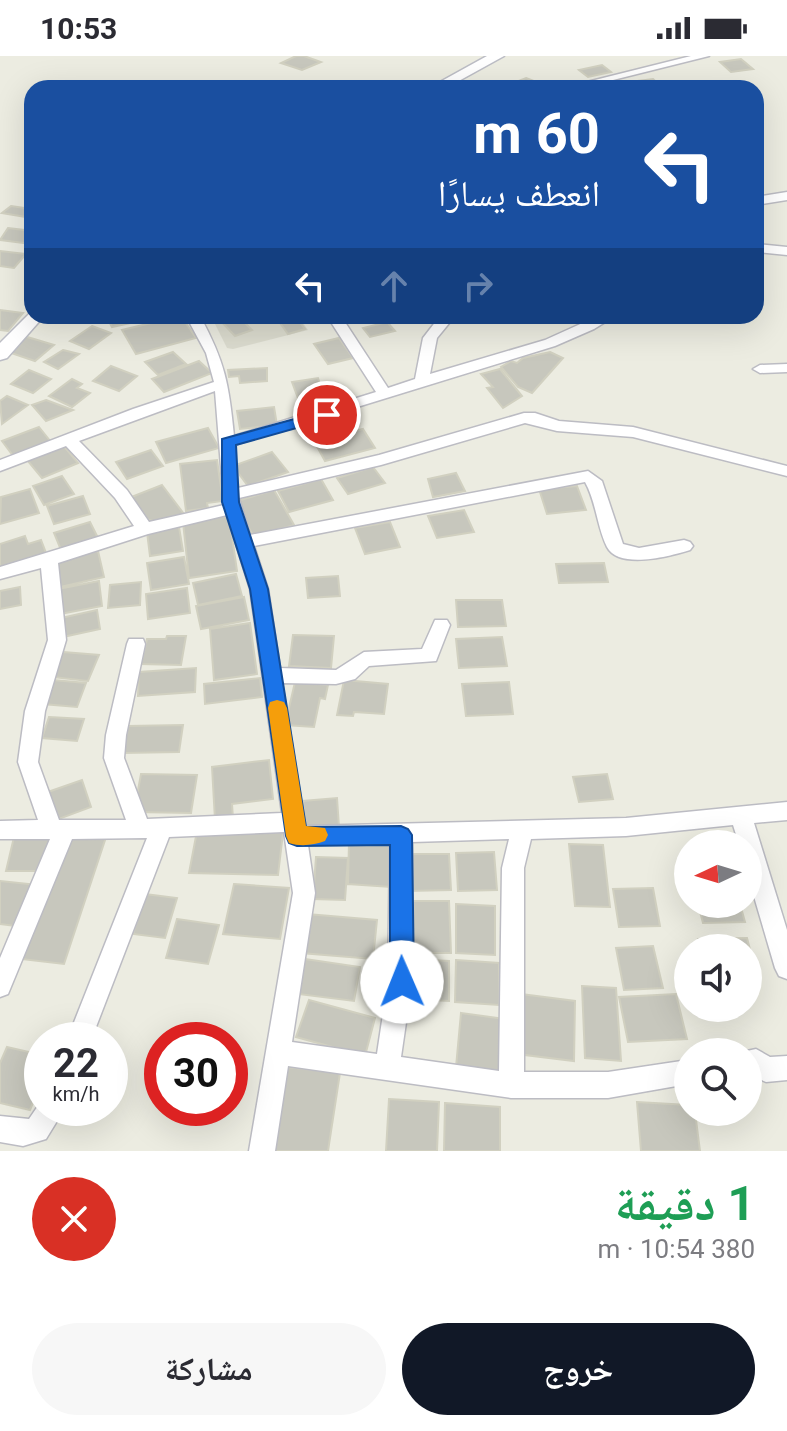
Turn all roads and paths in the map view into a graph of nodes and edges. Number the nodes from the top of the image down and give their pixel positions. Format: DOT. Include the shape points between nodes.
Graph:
graph roads {
  1 [pos="484,56"];
  2 [pos="497,56"];
  3 [pos="704,56"];
  4 [pos="439,80"];
  5 [pos="451,80"];
  6 [pos="602,80"];
  7 [pos="787,196"];
  8 [pos="764,200"];
  9 [pos="764,249"];
  10 [pos="787,251"];
  11 [pos="28,324"];
  12 [pos="197,324"];
  13 [pos="339,324"];
  14 [pos="441,324"];
  15 [pos="594,324"];
  16 [pos="0,354"];
  17 [pos="787,368"];
  18 [pos="760,369"];
  19 [pos="422,382"];
  20 [pos="222,384"];
  21 [pos="385,394"];
  22 [pos="70,441"];
  23 [pos="228,442"];
  24 [pos="0,466"];
  25 [pos="787,471"];
  26 [pos="232,502"];
  27 [pos="145,529"];
  28 [pos="243,542"];
  29 [pos="684,546"];
  30 [pos="49,560"];
  31 [pos="0,573"];
  32 [pos="441,625"];
  33 [pos="136,644"];
  34 [pos="272,675"];
  35 [pos="787,811"];
  36 [pos="741,816"];
  37 [pos="151,828"];
  38 [pos="58,829"];
  39 [pos="295,829"];
  40 [pos="0,830"];
  41 [pos="524,831"];
  42 [pos="401,835"];
  43 [pos="787,968"];
  44 [pos="0,986"];
  45 [pos="85,1022"];
  46 [pos="278,1052"];
  47 [pos="762,1066"];
  48 [pos="386,1068"];
  49 [pos="787,1068"];
  50 [pos="674,1074"];
  51 [pos="511,1085"];
  52 [pos="40,1126"];
  53 [pos="0,1129"];
  54 [pos="262,1151"];
  1 -- 4 [label="main road"];
  2 -- 5 [label="main road"];
  3 -- 6 [label="street"];
  7 -- 8 [label="street"];
  9 -- 10 [label="street"];
  11 -- 16 [label="main road"];
  12 -- 20 [label="street"];
  13 -- 21 [label="street"];
  14 -- 19 [label="street" via="428,338"];
  15 -- 19 [label="street" via="572,336"];
  17 -- 18 [label="street"];
  19 -- 21 [label="street"];
  20 -- 22 [label="street" via="164,400"];
  20 -- 23 [label="street"];
  21 -- 23 [label="street" via="298,425"];
  22 -- 24 [label="street"];
  22 -- 27 [label="street" via="121,494"];
  23 -- 26 [label="street"];
  25 -- 26 [label="street" via="633,432 524,418"];
  26 -- 27 [label="street"];
  26 -- 28 [label="street"];
  27 -- 30 [label="street"];
  28 -- 29 [label="street" via="588,476 622,553"];
  28 -- 34 [label="street" via="259,589"];
  30 -- 31 [label="street"];
  30 -- 38 [label="street" via="57,640 35,711 28,762"];
  32 -- 34 [label="street" via="429,656 364,659 336,677"];
  33 -- 37 [label="street" via="114,758"];
  34 -- 39 [label="street"];
  35 -- 36 [label="street"];
  36 -- 41 [label="street"];
  36 -- 43 [label="street"];
  37 -- 38 [label="street"];
  37 -- 39 [label="street"];
  37 -- 45 [label="street"];
  38 -- 40 [label="street"];
  38 -- 44 [label="street"];
  39 -- 42 [label="street"];
  39 -- 46 [label="street" via="304,893"];
  41 -- 42 [label="street"];
  41 -- 51 [label="street" via="513,868"];
  42 -- 48 [label="street" via="402,982"];
  46 -- 48 [label="street"];
  46 -- 54 [label="street"];
  47 -- 49 [label="street"];
  48 -- 51 [label="street"];
  50 -- 51 [label="street" via="608,1085"];
  52 -- 53 [label="street" via="23,1133"];
}
